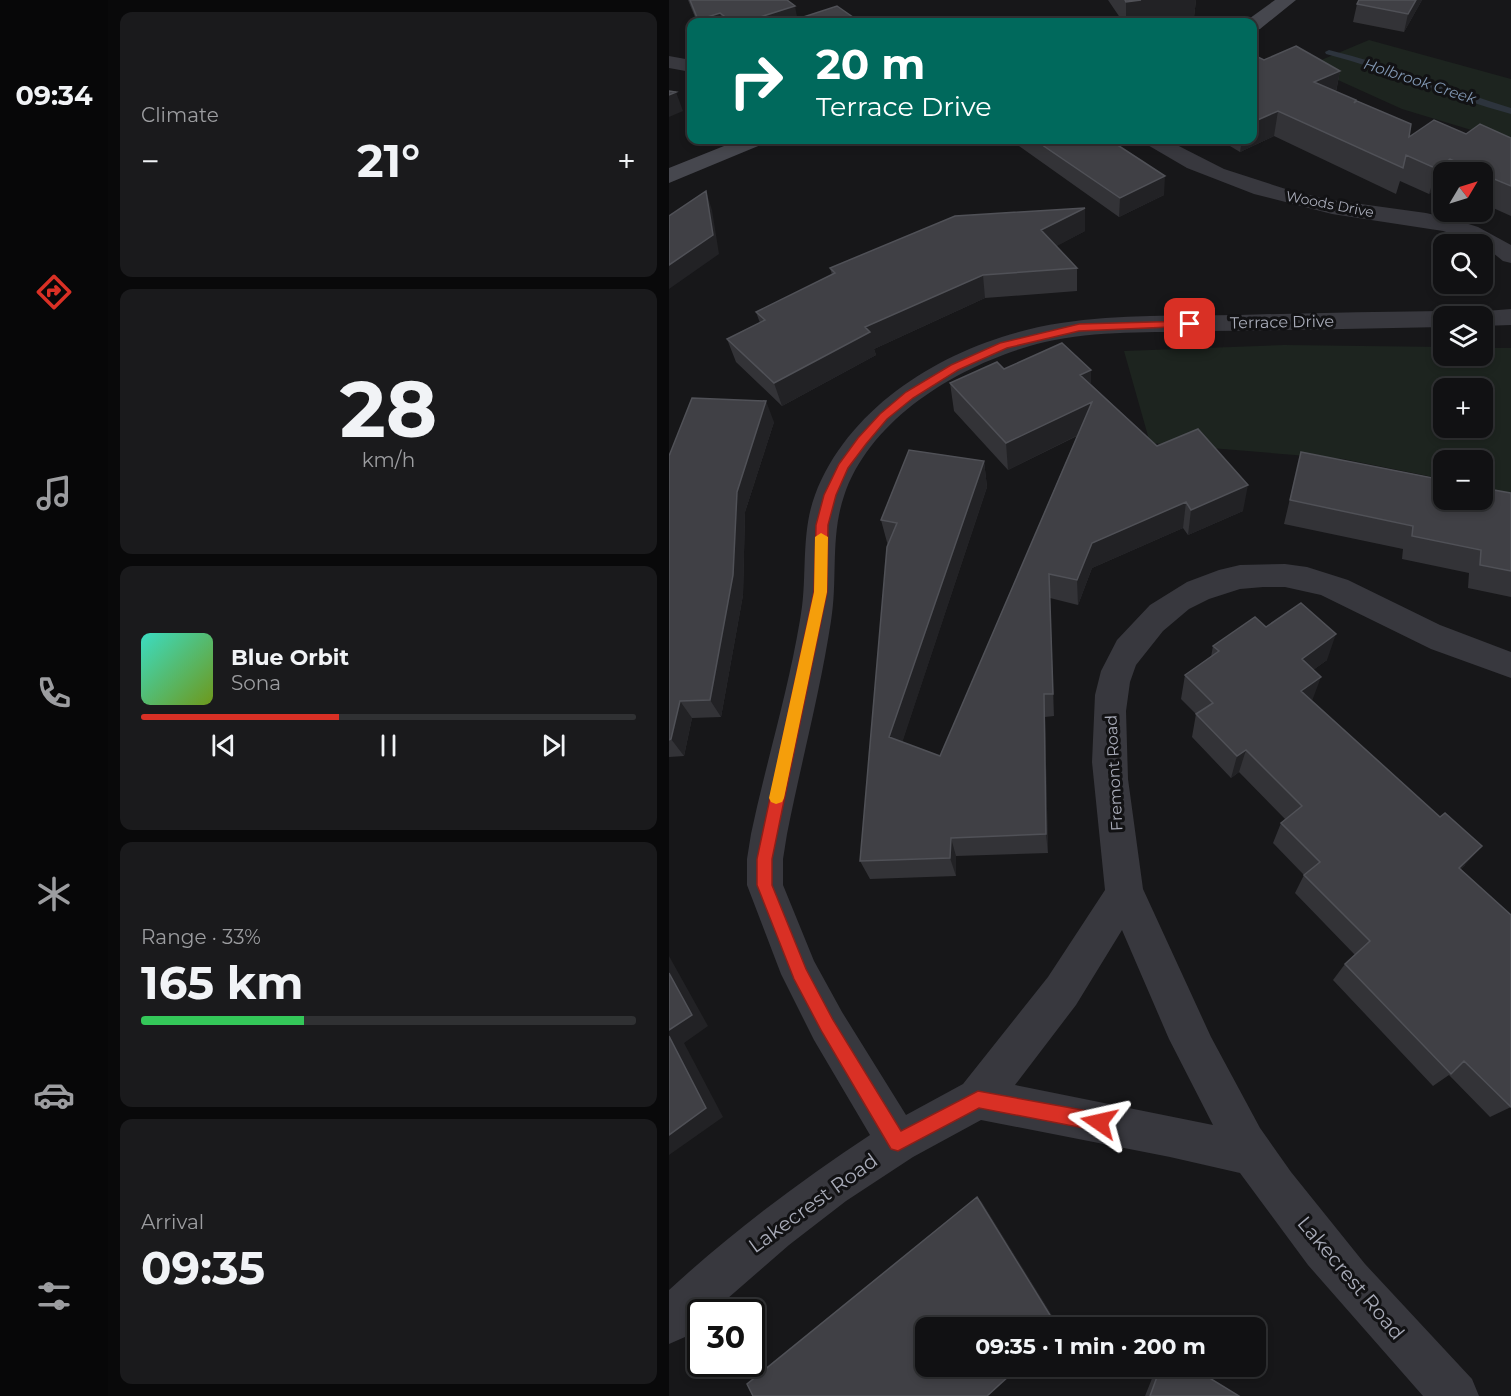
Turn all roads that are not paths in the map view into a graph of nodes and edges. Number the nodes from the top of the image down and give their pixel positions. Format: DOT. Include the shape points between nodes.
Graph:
graph roads {
  1 [pos="1287,0"];
  2 [pos="1257,22"];
  3 [pos="669,62"];
  4 [pos="687,65"];
  5 [pos="746,144"];
  6 [pos="1160,144"];
  7 [pos="669,176"];
  8 [pos="1511,256"];
  9 [pos="1511,317"];
  10 [pos="1493,318"];
  11 [pos="1433,319"];
  12 [pos="1511,665"];
  13 [pos="1124,889"];
  14 [pos="978,1099"];
  15 [pos="898,1142"];
  16 [pos="1253,1155"];
  17 [pos="669,1322"];
  18 [pos="1455,1396"];
  1 -- 2 [label="street"];
  3 -- 4 [label="street"];
  5 -- 7 [label="street"];
  6 -- 8 [label="street, Woods Drive" via="1195,164 1259,189 1334,208 1428,219 1485,239"];
  9 -- 10 [label="street"];
  11 -- 15 [label="street, Terrace Drive" via="1121,325 1040,335 970,359 910,395 883,417 843,466 822,525 821,592 765,859 765,885 800,974"];
  12 -- 13 [label="street, Fremont Road" via="1445,641 1327,584 1294,576 1225,580 1187,595 1147,625 1127,648 1111,694 1109,736"];
  13 -- 14 [label="street" via="1084,962"];
  13 -- 16 [label="street, Lakecrest Road" via="1203,1066"];
  14 -- 15 [label="street, Lakecrest Road"];
  14 -- 16 [label="street"];
  15 -- 17 [label="street, Lakecrest Road" via="773,1229"];
  16 -- 18 [label="street, Lakecrest Road" via="1317,1241"];
}
